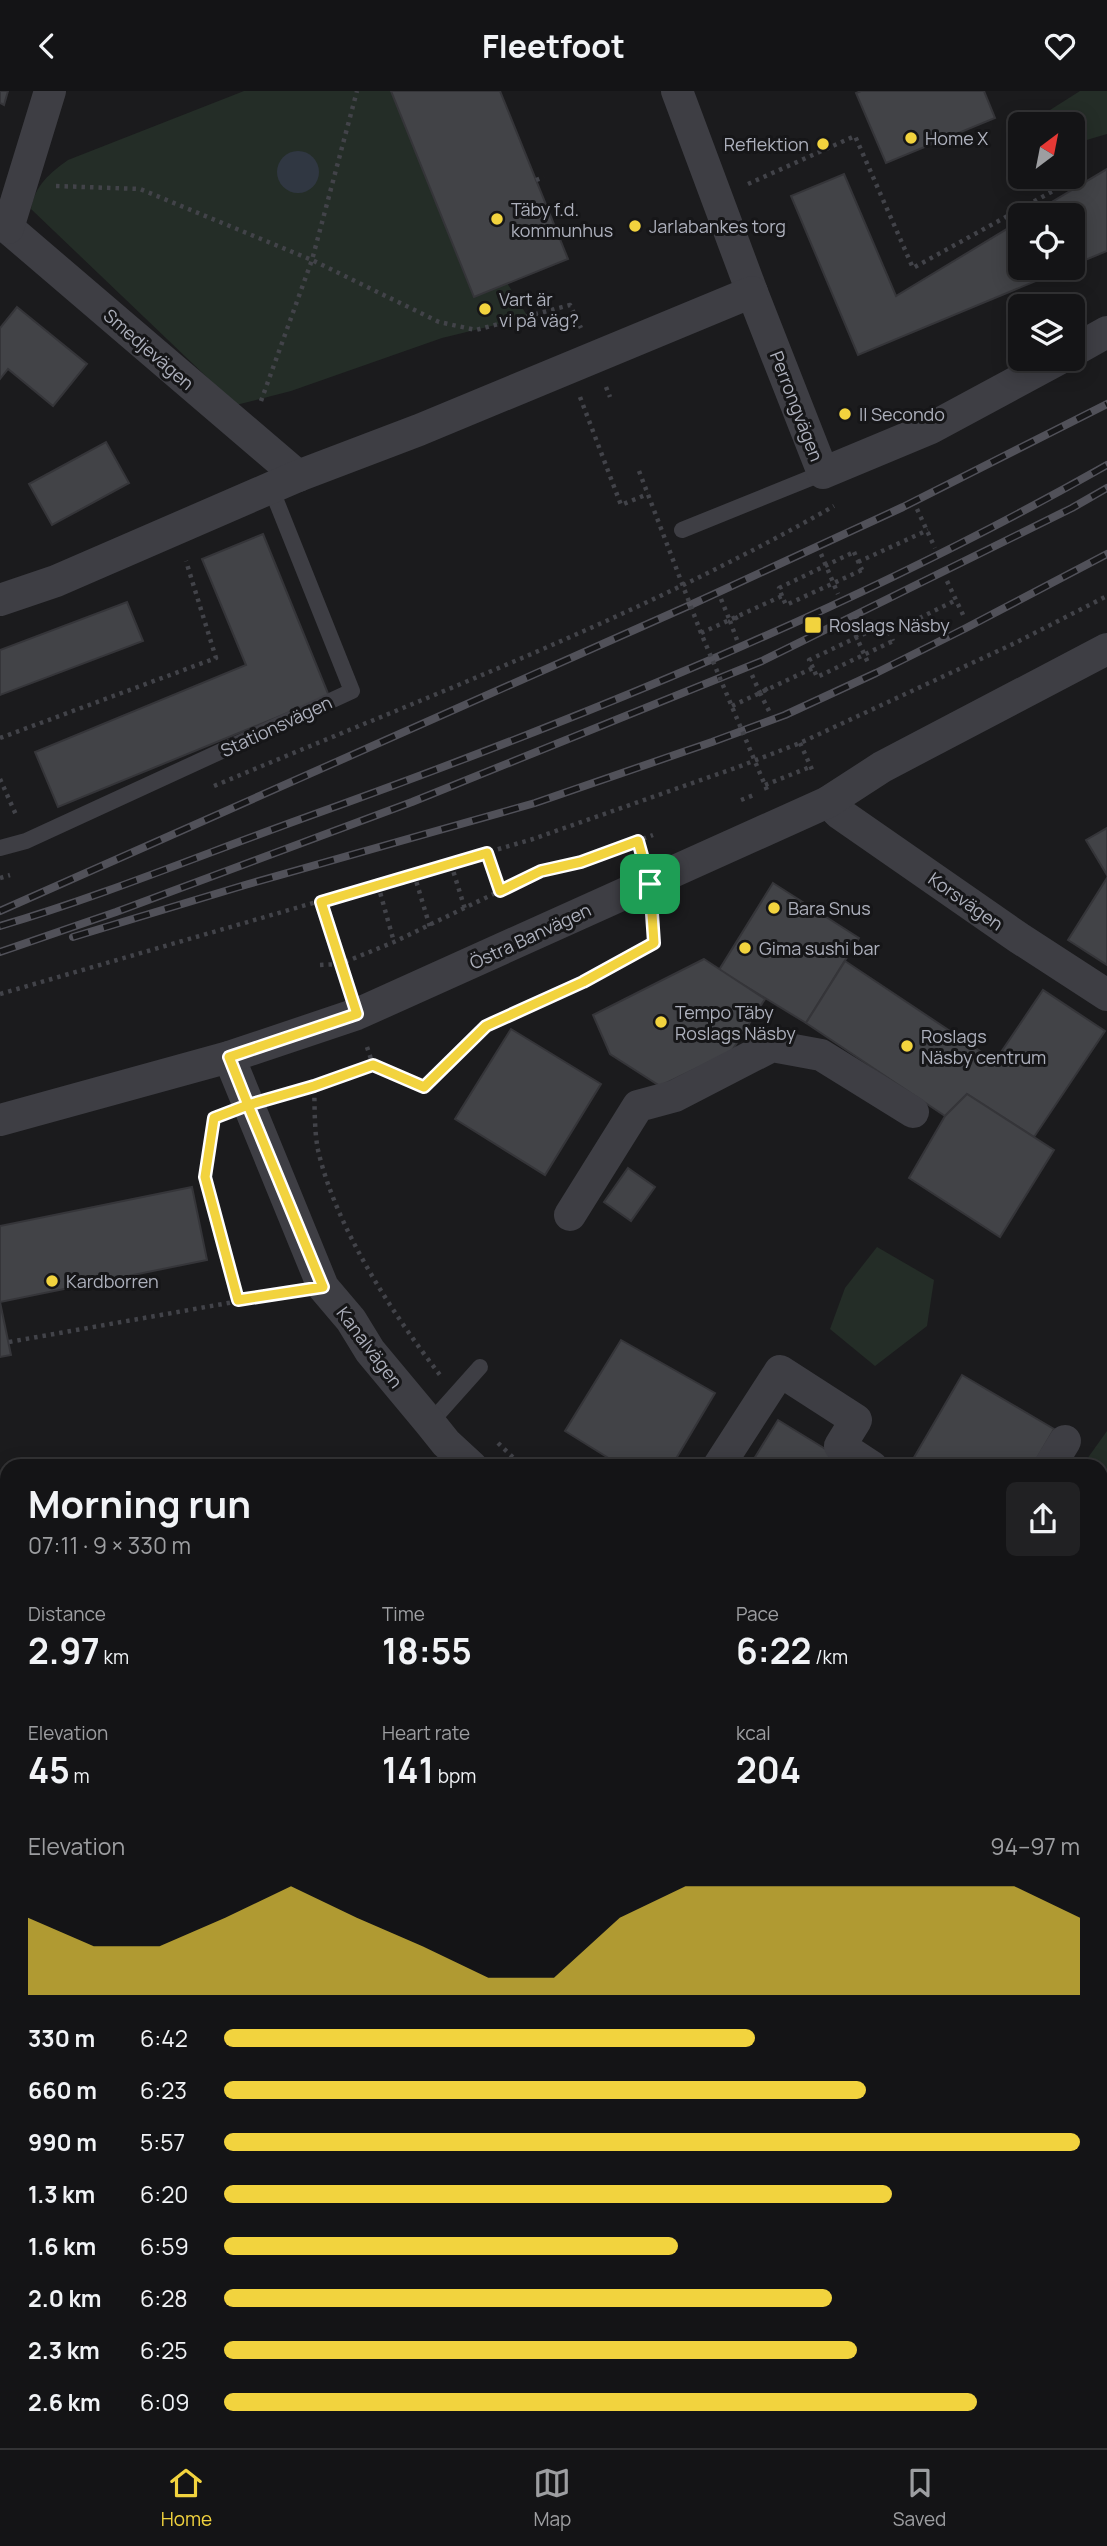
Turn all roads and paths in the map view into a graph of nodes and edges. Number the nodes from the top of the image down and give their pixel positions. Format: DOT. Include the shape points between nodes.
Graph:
graph roads {
  1 [pos="50,91"];
  2 [pos="357,91"];
  3 [pos="677,91"];
  4 [pos="544,177"];
  5 [pos="536,180"];
  6 [pos="20,185"];
  7 [pos="741,188"];
  8 [pos="1053,191"];
  9 [pos="4,226"];
  10 [pos="312,260"];
  11 [pos="752,292"];
  12 [pos="1107,332"];
  13 [pos="1085,344"];
  14 [pos="594,357"];
  15 [pos="1037,371"];
  16 [pos="576,386"];
  17 [pos="248,434"];
  18 [pos="639,471"];
  19 [pos="823,473"];
  20 [pos="284,482"];
  21 [pos="648,494"];
  22 [pos="917,509"];
  23 [pos="808,521"];
  24 [pos="682,530"];
  25 [pos="928,530"];
  26 [pos="936,548"];
  27 [pos="821,554"];
  28 [pos="186,560"];
  29 [pos="858,562"];
  30 [pos="947,581"];
  31 [pos="838,594"];
  32 [pos="782,596"];
  33 [pos="1107,596"];
  34 [pos="721,599"];
  35 [pos="0,600"];
  36 [pos="956,600"];
  37 [pos="965,619"];
  38 [pos="730,621"];
  39 [pos="852,627"];
  40 [pos="702,632"];
  41 [pos="889,633"];
  42 [pos="737,640"];
  43 [pos="1107,649"];
  44 [pos="869,664"];
  45 [pos="813,668"];
  46 [pos="752,675"];
  47 [pos="760,693"];
  48 [pos="732,706"];
  49 [pos="769,711"];
  50 [pos="0,739"];
  51 [pos="810,767"];
  52 [pos="0,779"];
  53 [pos="212,787"];
  54 [pos="9,796"];
  55 [pos="828,803"];
  56 [pos="653,835"];
  57 [pos="638,841"];
  58 [pos="0,848"];
  59 [pos="487,853"];
  60 [pos="451,864"];
  61 [pos="20,871"];
  62 [pos="414,874"];
  63 [pos="0,879"];
  64 [pos="650,884"];
  65 [pos="378,885"];
  66 [pos="500,891"];
  67 [pos="321,902"];
  68 [pos="465,909"];
  69 [pos="430,927"];
  70 [pos="394,942"];
  71 [pos="340,964"];
  72 [pos="320,965"];
  73 [pos="0,993"];
  74 [pos="1107,995"];
  75 [pos="357,1014"];
  76 [pos="229,1057"];
  77 [pos="373,1065"];
  78 [pos="314,1086"];
  79 [pos="248,1105"];
  80 [pos="913,1112"];
  81 [pos="0,1119"];
  82 [pos="570,1215"];
  83 [pos="323,1287"];
  84 [pos="238,1300"];
  85 [pos="9,1342"];
  86 [pos="480,1367"];
  87 [pos="455,1395"];
  88 [pos="430,1423"];
  89 [pos="489,1434"];
  90 [pos="463,1459"];
  91 [pos="515,1459"];
  92 [pos="723,1459"];
  93 [pos="860,1459"];
  1 -- 6 [label="street"];
  2 -- 10 [label="path"];
  3 -- 11 [label="street"];
  4 -- 5 [label="path"];
  6 -- 9 [label="street"];
  6 -- 10 [label="path" via="140,189"];
  7 -- 8 [label="path" via="855,136 913,268"];
  9 -- 17 [label="street, Smedjevägen"];
  10 -- 14 [label="path" via="439,322 476,330 570,305"];
  10 -- 17 [label="path"];
  11 -- 14 [label="street"];
  11 -- 19 [label="street, Perrongvägen"];
  12 -- 13 [label="street"];
  14 -- 20 [label="street"];
  15 -- 19 [label="street, Perrongvägen" via="932,428"];
  16 -- 21 [label="path" via="621,505"];
  17 -- 20 [label="street, Smedjevägen"];
  18 -- 21 [label="path, bridge"];
  19 -- 24 [label="lane"];
  20 -- 35 [label="street" via="57,581"];
  20 -- 58 [label="lane, Stationsvägen" via="352,691 26,841"];
  21 -- 40 [label="path, bridge"];
  22 -- 25 [label="path"];
  23 -- 53 [label="path" via="570,638"];
  25 -- 26 [label="path"];
  25 -- 29 [label="path"];
  27 -- 31 [label="path"];
  28 -- 50 [label="path" via="216,658"];
  29 -- 32 [label="path, bridge" via="862,570 786,605"];
  29 -- 32 [label="path, bridge" via="855,552 779,588"];
  30 -- 36 [label="path"];
  32 -- 38 [label="path, bridge"];
  33 -- 59 [label="path" via="800,743"];
  34 -- 38 [label="path"];
  36 -- 37 [label="path"];
  36 -- 41 [label="path"];
  38 -- 40 [label="path, bridge"];
  38 -- 42 [label="path"];
  39 -- 44 [label="path"];
  40 -- 48 [label="path, bridge"];
  41 -- 45 [label="path, bridge" via="893,641 817,677"];
  41 -- 45 [label="path, bridge" via="885,624 809,660"];
  43 -- 55 [label="street, Östra Banvägen" via="881,767"];
  45 -- 47 [label="path, bridge"];
  46 -- 47 [label="path"];
  47 -- 48 [label="path, bridge"];
  47 -- 49 [label="path"];
  48 -- 51 [label="path, bridge" via="766,788"];
  52 -- 54 [label="path"];
  55 -- 64 [label="street, Östra Banvägen"];
  55 -- 74 [label="street, Korsvägen"];
  56 -- 57 [label="path"];
  57 -- 64 [label="path"];
  57 -- 66 [label="path" via="541,871"];
  59 -- 60 [label="path"];
  59 -- 66 [label="path"];
  60 -- 62 [label="path"];
  60 -- 68 [label="path"];
  61 -- 63 [label="path"];
  62 -- 65 [label="path"];
  62 -- 69 [label="path"];
  64 -- 75 [label="street, Östra Banvägen"];
  64 -- 77 [label="path" via="654,943 583,982 486,1026 424,1087"];
  65 -- 67 [label="path"];
  65 -- 70 [label="path"];
  66 -- 68 [label="path"];
  67 -- 71 [label="path"];
  67 -- 73 [label="path"];
  68 -- 69 [label="path"];
  69 -- 70 [label="path"];
  70 -- 71 [label="path"];
  71 -- 72 [label="path"];
  71 -- 75 [label="path"];
  75 -- 76 [label="street, Östra Banvägen"];
  75 -- 77 [label="path"];
  76 -- 79 [label="street, Kanalvägen"];
  76 -- 81 [label="street, Östra Banvägen"];
  77 -- 78 [label="path"];
  78 -- 79 [label="path"];
  78 -- 87 [label="path" via="318,1150 342,1220 399,1322"];
  79 -- 83 [label="street, Kanalvägen"];
  79 -- 84 [label="path" via="214,1118 205,1177"];
  80 -- 82 [label="street" via="821,1055 772,1046 675,1096 638,1106"];
  83 -- 84 [label="path"];
  83 -- 88 [label="street, Kanalvägen"];
  84 -- 85 [label="path"];
  86 -- 87 [label="lane"];
  87 -- 88 [label="lane"];
  88 -- 90 [label="street, Kanalvägen"];
  89 -- 91 [label="path"];
  92 -- 93 [label="street" via="780,1371 856,1420 840,1446"];
}
